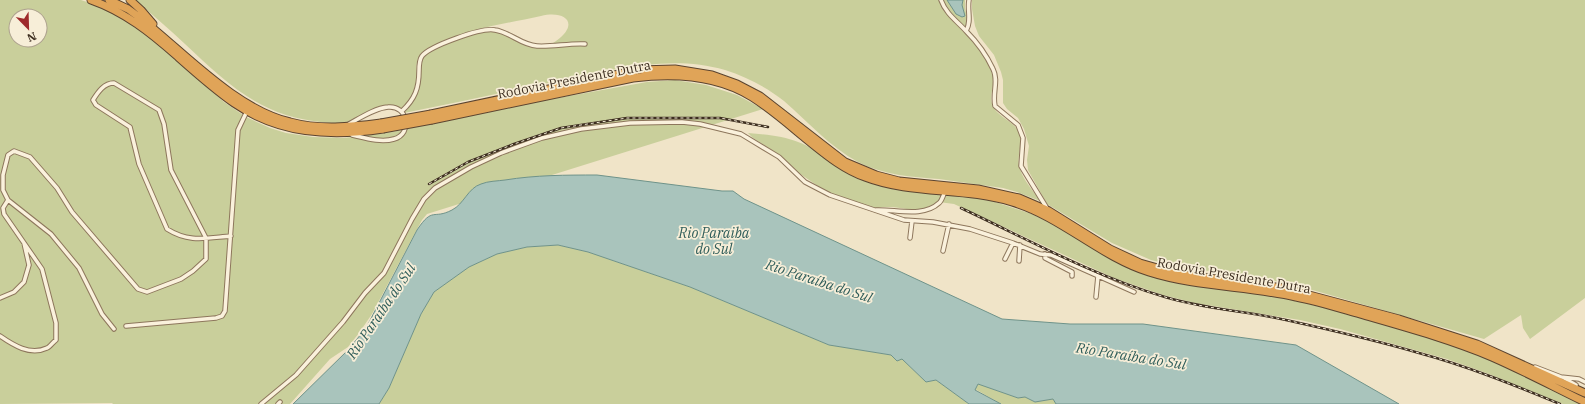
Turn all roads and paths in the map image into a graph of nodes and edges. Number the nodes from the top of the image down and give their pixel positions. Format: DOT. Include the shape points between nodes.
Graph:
graph roads {
  1 [pos="91,0"];
  2 [pos="109,0"];
  3 [pos="130,0"];
  4 [pos="941,0"];
  5 [pos="969,0"];
  6 [pos="966,31"];
  7 [pos="165,38"];
  8 [pos="585,44"];
  9 [pos="247,111"];
  10 [pos="402,111"];
  11 [pos="432,117"];
  12 [pos="344,130"];
  13 [pos="945,191"];
  14 [pos="8,200"];
  15 [pos="873,211"];
  16 [pos="1049,211"];
  17 [pos="912,221"];
  18 [pos="949,224"];
  19 [pos="231,236"];
  20 [pos="206,238"];
  21 [pos="910,238"];
  22 [pos="24,242"];
  23 [pos="1013,243"];
  24 [pos="1020,245"];
  25 [pos="943,251"];
  26 [pos="1045,254"];
  27 [pos="1005,259"];
  28 [pos="1019,261"];
  29 [pos="1072,276"];
  30 [pos="1098,276"];
  31 [pos="1134,292"];
  32 [pos="1096,297"];
  33 [pos="0,298"];
  34 [pos="126,326"];
  35 [pos="114,329"];
  36 [pos="0,336"];
  37 [pos="1507,358"];
  38 [pos="1562,377"];
  39 [pos="1585,382"];
  40 [pos="1585,392"];
  41 [pos="1585,402"];
  42 [pos="261,404"];
  1 -- 9 [label="highway, Rodovia Presidente Dutra" via="116,10 137,23 218,91"];
  2 -- 7 [label="highway, Rodovia Presidente Dutra" via="128,9"];
  3 -- 7 [label="highway"];
  4 -- 6 [label="street" via="948,14"];
  5 -- 6 [label="street" via="970,23"];
  6 -- 16 [label="street" via="987,56 994,71 995,106 1018,125 1023,138 1023,170"];
  7 -- 12 [label="highway, Rodovia Presidente Dutra" via="231,94 251,106 289,122"];
  8 -- 10 [label="street" via="532,45 490,29 462,36 422,56 419,63 417,92"];
  9 -- 12 [label="highway, Rodovia Presidente Dutra" via="297,129 314,132"];
  9 -- 19 [label="street" via="238,130"];
  10 -- 12 [label="street" via="395,107 385,107"];
  10 -- 12 [label="street" via="406,128 394,139 382,140"];
  11 -- 12 [label="highway, Rodovia Presidente Dutra, bridge"];
  11 -- 13 [label="highway, Rodovia Presidente Dutra" via="633,78 690,77 724,84 750,95 851,171 893,185"];
  11 -- 16 [label="highway, Rodovia Presidente Dutra" via="638,70 694,71 726,79 760,96 845,162 876,175 899,181 1000,193"];
  13 -- 15 [label="street" via="940,202 921,211"];
  13 -- 41 [label="highway, Rodovia Presidente Dutra" via="1010,201 1034,210 1050,217 1100,250 1150,272 1190,281 1297,297 1440,338 1494,358"];
  14 -- 20 [label="street" via="3,190 3,176 8,155 14,151 30,157 57,188 72,212 138,289 147,292 181,279 193,271 206,259"];
  14 -- 22 [label="street" via="3,208 4,214"];
  14 -- 35 [label="street" via="51,234 84,276 102,314"];
  15 -- 17 [label="street"];
  15 -- 42 [label="street" via="830,195 805,182 779,158 748,137 700,124 624,123 542,138 471,167 429,193 412,219 384,273 296,375"];
  16 -- 37 [label="highway, Rodovia Presidente Dutra" via="1110,250 1140,263 1179,274 1264,285 1320,297 1444,332"];
  17 -- 18 [label="street"];
  17 -- 21 [label="street"];
  18 -- 23 [label="street" via="970,228"];
  18 -- 25 [label="street"];
  19 -- 20 [label="street"];
  19 -- 34 [label="street" via="225,311 222,316"];
  20 -- 20 [label="street" via="192,239 174,234 167,229 138,164 130,127 96,105 93,100 109,83 114,83 159,110 164,124 171,170"];
  22 -- 33 [label="street" via="29,265 24,282 14,292"];
  22 -- 36 [label="street" via="42,269 56,323 56,340 48,348 37,351 17,347"];
  23 -- 24 [label="street"];
  23 -- 27 [label="street"];
  24 -- 26 [label="street"];
  24 -- 28 [label="street"];
  26 -- 29 [label="street" via="1046,258 1072,272"];
  26 -- 30 [label="street"];
  30 -- 31 [label="street"];
  30 -- 32 [label="street"];
  37 -- 38 [label="street"];
  37 -- 40 [label="highway, Rodovia Presidente Dutra"];
  38 -- 39 [label="street"];
  38 -- 40 [label="street"];
}
